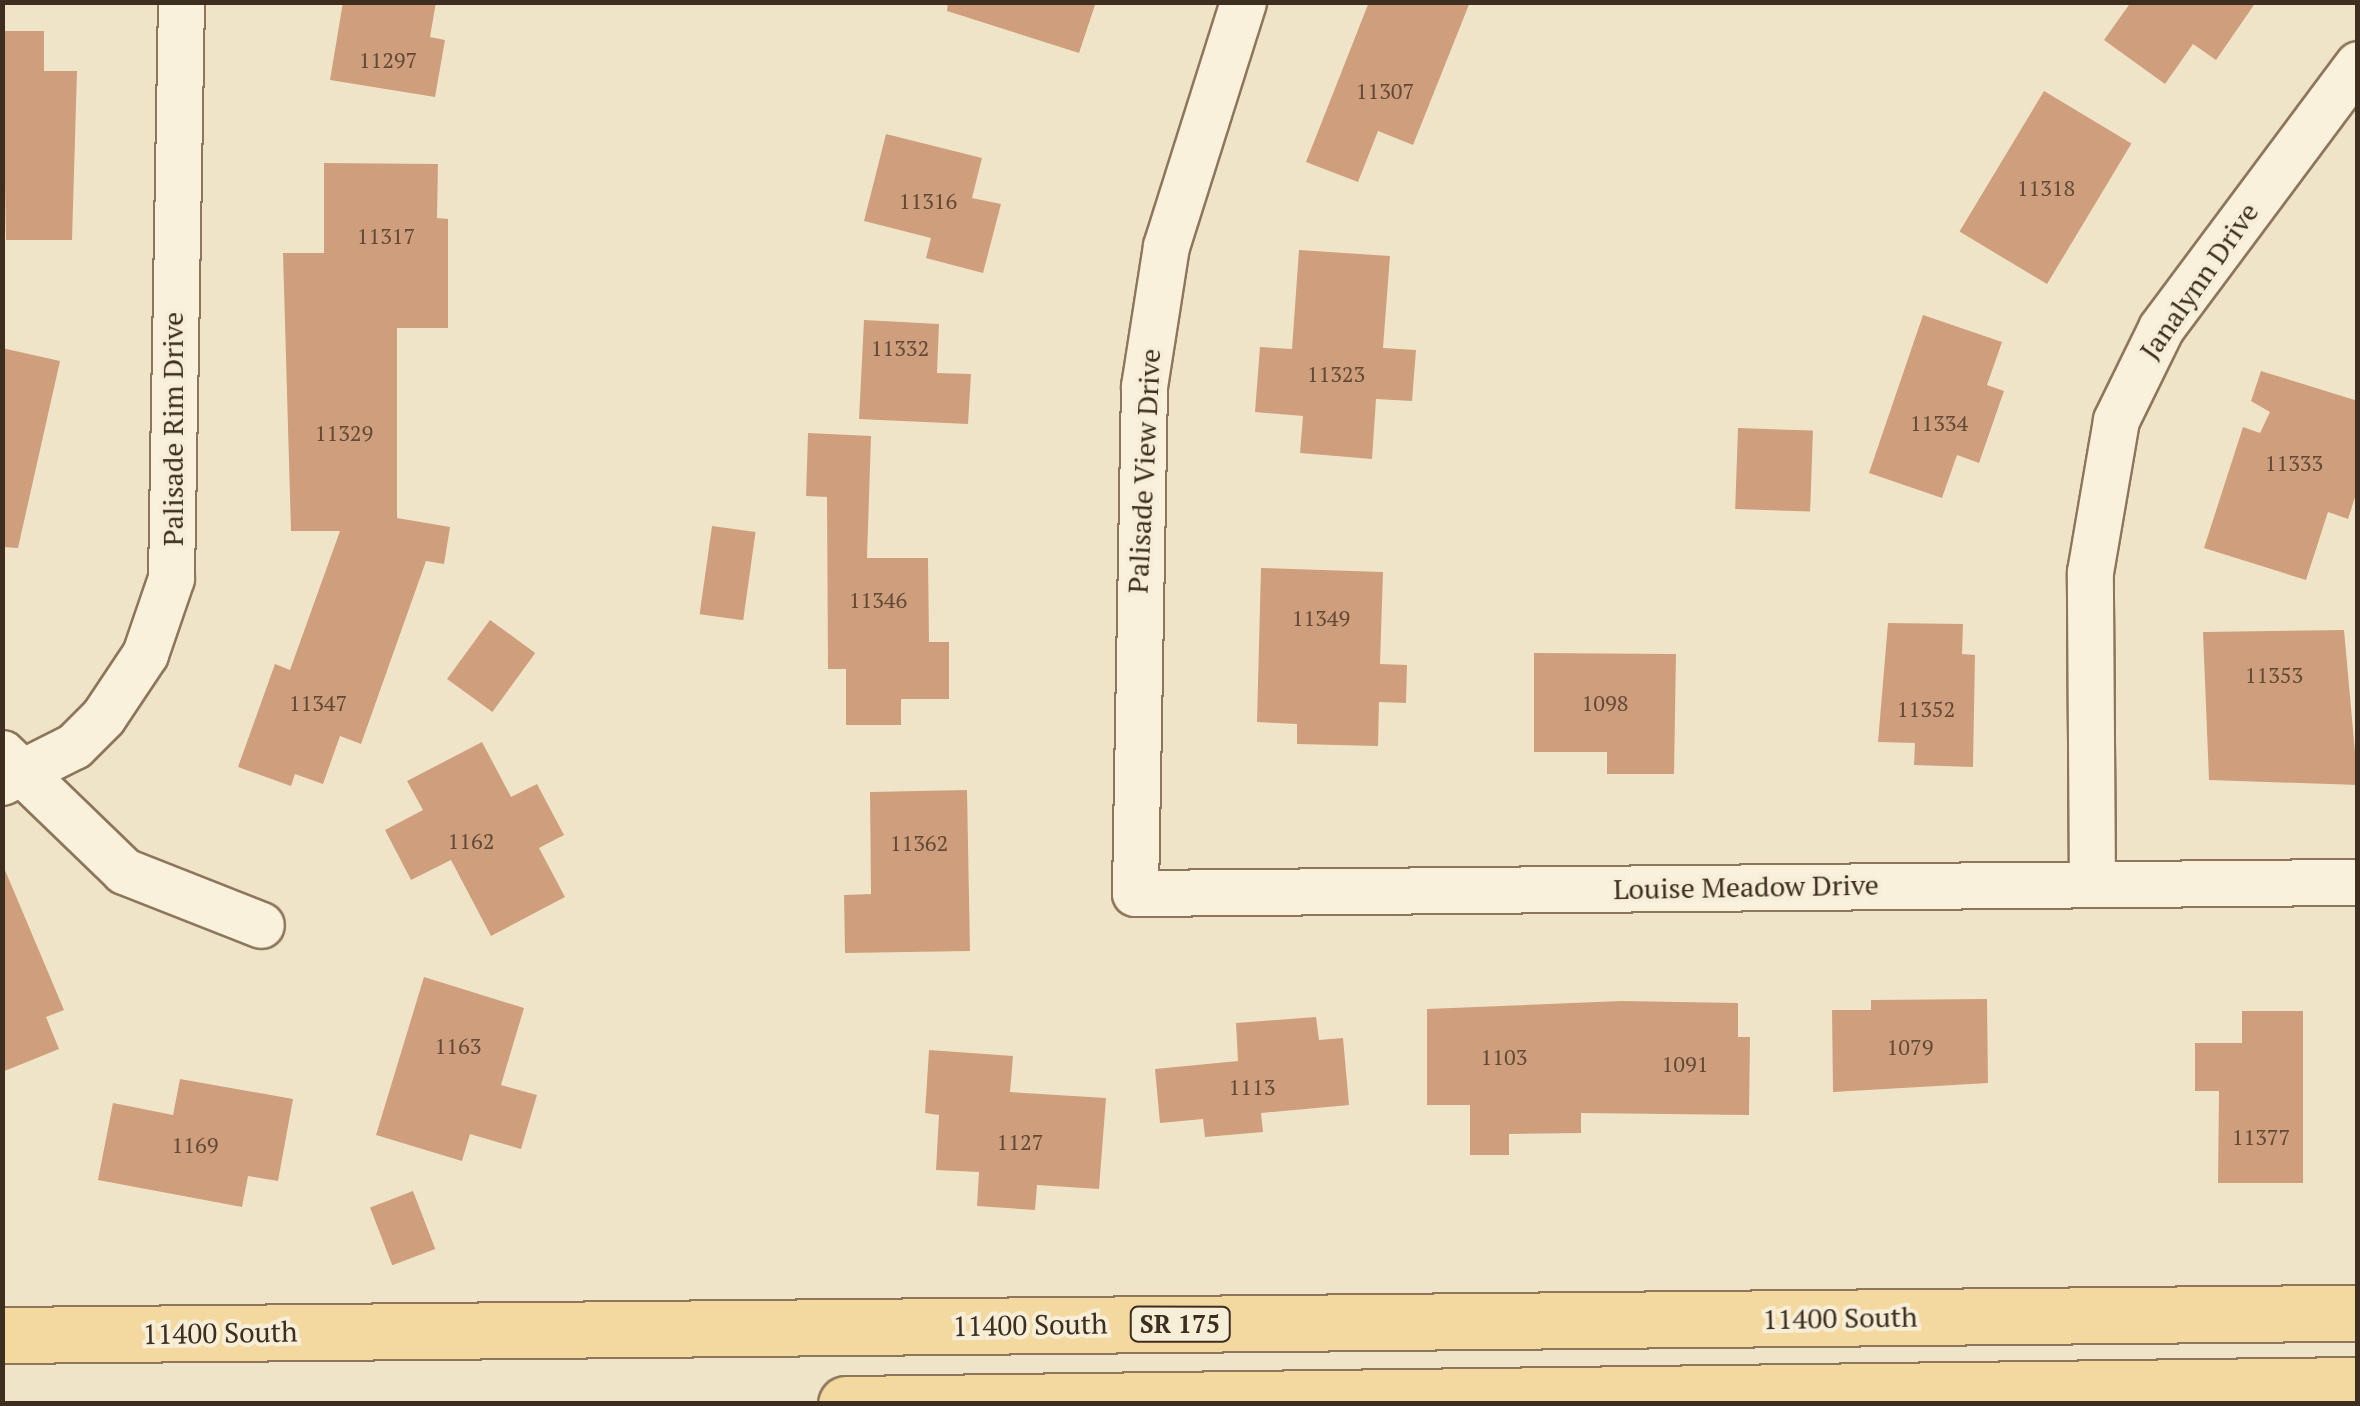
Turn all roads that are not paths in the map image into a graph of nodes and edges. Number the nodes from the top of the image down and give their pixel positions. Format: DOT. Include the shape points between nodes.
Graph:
graph roads {
  1 [pos="181,2"];
  2 [pos="1243,2"];
  3 [pos="2358,64"];
  4 [pos="9,769"];
  5 [pos="2358,882"];
  6 [pos="2092,884"];
  7 [pos="1135,893"];
  8 [pos="261,925"];
  9 [pos="2358,1313"];
  10 [pos="2,1335"];
  11 [pos="2358,1385"];
  12 [pos="846,1404"];
  1 -- 4 [label="street, Palisade Rim Drive" via="170,578 145,654 104,717 74,746"];
  2 -- 7 [label="street, Palisade View Drive" via="1166,246 1144,386"];
  3 -- 6 [label="street, Janalynn Drive" via="2161,328 2116,420 2090,572"];
  4 -- 8 [label="street" via="124,871"];
  5 -- 6 [label="street, Louise Meadow Drive"];
  6 -- 7 [label="street, Louise Meadow Drive"];
  9 -- 10 [label="main road, 11400 South / SR 175"];
  11 -- 12 [label="main road"];
}
